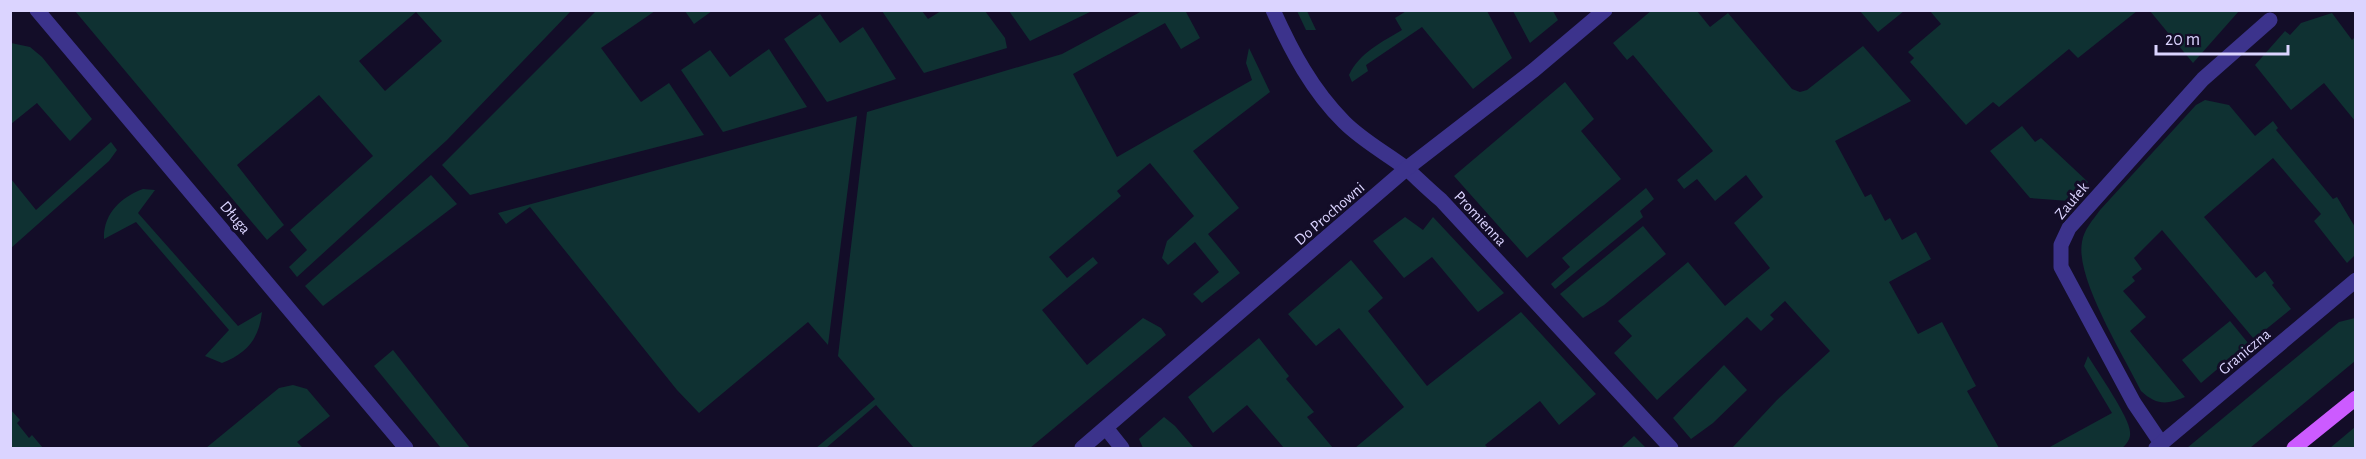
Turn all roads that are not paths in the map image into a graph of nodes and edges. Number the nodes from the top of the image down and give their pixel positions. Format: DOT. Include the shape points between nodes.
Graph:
graph roads {
  1 [pos="37,10"];
  2 [pos="1273,10"];
  3 [pos="1605,10"];
  4 [pos="2270,20"];
  5 [pos="1406,169"];
  6 [pos="2355,280"];
  7 [pos="2355,398"];
  8 [pos="1106,428"];
  9 [pos="2158,446"];
  10 [pos="406,448"];
  11 [pos="1082,448"];
  12 [pos="1122,448"];
  13 [pos="1671,448"];
  14 [pos="2294,448"];
  1 -- 10 [label="street, Długa"];
  2 -- 5 [label="street, Promienna" via="1313,86 1345,123"];
  3 -- 5 [label="street, Do Prochowni"];
  4 -- 9 [label="street, Zaułek" via="2203,79 2069,228 2061,245 2061,267"];
  5 -- 8 [label="street, Do Prochowni"];
  5 -- 13 [label="street, Promienna" via="1441,200"];
  6 -- 9 [label="street, Graniczna"];
  7 -- 14 [label="main road"];
  8 -- 11 [label="street, Do Prochowni"];
  8 -- 12 [label="street"];
}
